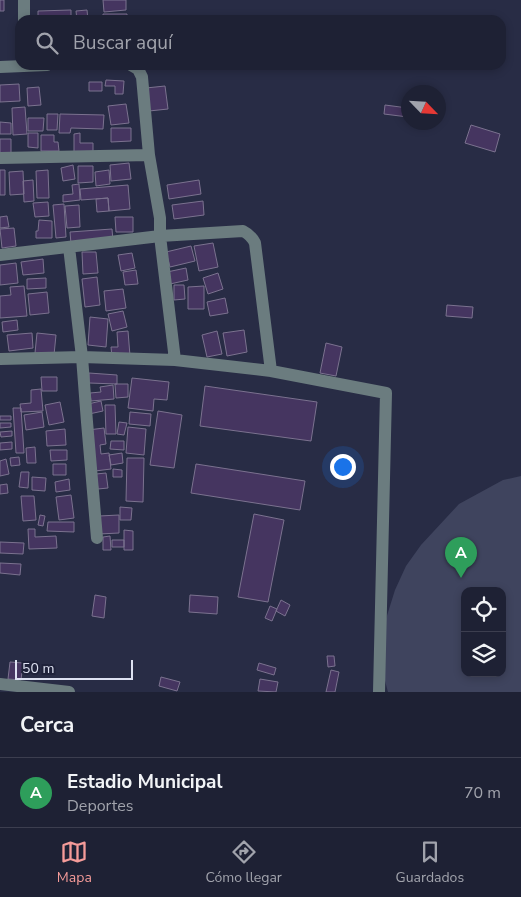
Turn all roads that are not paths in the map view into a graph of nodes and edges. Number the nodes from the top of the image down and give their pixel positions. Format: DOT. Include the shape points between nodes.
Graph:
graph roads {
  1 [pos="24,0"];
  2 [pos="24,15"];
  3 [pos="15,66"];
  4 [pos="0,68"];
  5 [pos="138,70"];
  6 [pos="149,155"];
  7 [pos="0,158"];
  8 [pos="160,236"];
  9 [pos="69,247"];
  10 [pos="0,255"];
  11 [pos="82,356"];
  12 [pos="0,359"];
  13 [pos="175,360"];
  14 [pos="271,371"];
  15 [pos="97,538"];
  16 [pos="0,684"];
  17 [pos="69,692"];
  18 [pos="379,692"];
  1 -- 2 [label="street"];
  3 -- 4 [label="street"];
  5 -- 6 [label="street" via="142,77"];
  6 -- 7 [label="street"];
  6 -- 8 [label="street" via="159,209"];
  8 -- 9 [label="street"];
  8 -- 13 [label="street"];
  8 -- 14 [label="street" via="242,231 252,237"];
  9 -- 10 [label="street"];
  9 -- 11 [label="street"];
  11 -- 12 [label="street"];
  11 -- 13 [label="street"];
  11 -- 15 [label="street"];
  13 -- 14 [label="street"];
  14 -- 18 [label="street" via="386,393"];
  16 -- 17 [label="street"];
}
